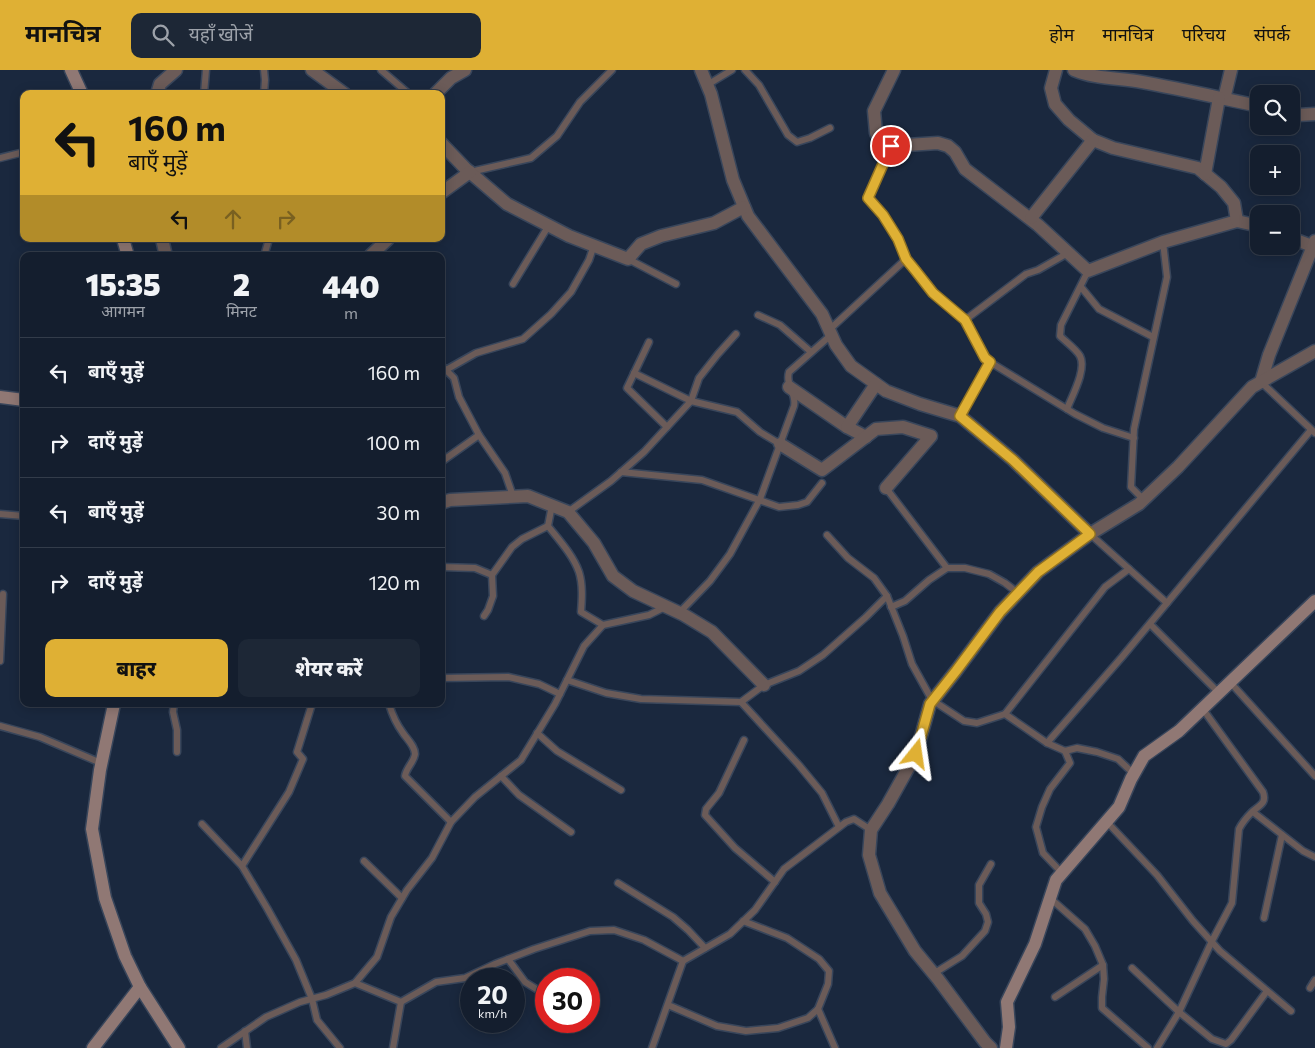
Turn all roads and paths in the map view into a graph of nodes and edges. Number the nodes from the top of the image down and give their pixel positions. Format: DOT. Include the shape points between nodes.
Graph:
graph roads {
  1 [pos="71,70"];
  2 [pos="176,70"];
  3 [pos="206,70"];
  4 [pos="264,70"];
  5 [pos="312,70"];
  6 [pos="381,70"];
  7 [pos="465,70"];
  8 [pos="612,70"];
  9 [pos="701,70"];
  10 [pos="732,70"];
  11 [pos="745,70"];
  12 [pos="894,70"];
  13 [pos="1056,70"];
  14 [pos="1074,70"];
  15 [pos="1231,70"];
  16 [pos="707,85"];
  17 [pos="80,90"];
  18 [pos="158,90"];
  19 [pos="204,90"];
  20 [pos="264,90"];
  21 [pos="340,90"];
  22 [pos="404,90"];
  23 [pos="439,90"];
  24 [pos="1221,99"];
  25 [pos="1250,104"];
  26 [pos="1315,114"];
  27 [pos="1300,115"];
  28 [pos="830,128"];
  29 [pos="1093,140"];
  30 [pos="891,146"];
  31 [pos="445,147"];
  32 [pos="20,153"];
  33 [pos="0,158"];
  34 [pos="470,172"];
  35 [pos="1205,174"];
  36 [pos="445,191"];
  37 [pos="744,207"];
  38 [pos="1030,218"];
  39 [pos="1237,222"];
  40 [pos="1250,224"];
  41 [pos="549,225"];
  42 [pos="1300,240"];
  43 [pos="385,242"];
  44 [pos="1163,242"];
  45 [pos="1314,244"];
  46 [pos="594,245"];
  47 [pos="376,252"];
  48 [pos="1069,253"];
  49 [pos="628,258"];
  50 [pos="906,259"];
  51 [pos="1088,271"];
  52 [pos="513,284"];
  53 [pos="676,284"];
  54 [pos="1081,287"];
  55 [pos="758,315"];
  56 [pos="965,320"];
  57 [pos="830,332"];
  58 [pos="736,334"];
  59 [pos="1154,337"];
  60 [pos="649,342"];
  61 [pos="1315,351"];
  62 [pos="811,352"];
  63 [pos="990,362"];
  64 [pos="445,368"];
  65 [pos="445,369"];
  66 [pos="634,373"];
  67 [pos="1261,382"];
  68 [pos="876,384"];
  69 [pos="789,386"];
  70 [pos="0,397"];
  71 [pos="20,400"];
  72 [pos="691,401"];
  73 [pos="1067,409"];
  74 [pos="960,416"];
  75 [pos="667,427"];
  76 [pos="847,427"];
  77 [pos="1313,431"];
  78 [pos="478,435"];
  79 [pos="866,437"];
  80 [pos="1134,438"];
  81 [pos="780,444"];
  82 [pos="445,459"];
  83 [pos="621,472"];
  84 [pos="822,483"];
  85 [pos="886,488"];
  86 [pos="513,496"];
  87 [pos="760,499"];
  88 [pos="1144,500"];
  89 [pos="445,502"];
  90 [pos="552,505"];
  91 [pos="568,512"];
  92 [pos="0,514"];
  93 [pos="20,516"];
  94 [pos="548,526"];
  95 [pos="1090,534"];
  96 [pos="827,535"];
  97 [pos="445,568"];
  98 [pos="947,568"];
  99 [pos="1128,569"];
  100 [pos="492,575"];
  101 [pos="3,594"];
  102 [pos="1018,594"];
  103 [pos="886,596"];
  104 [pos="1315,601"];
  105 [pos="1167,603"];
  106 [pos="666,606"];
  107 [pos="891,607"];
  108 [pos="679,613"];
  109 [pos="484,616"];
  110 [pos="1150,624"];
  111 [pos="603,625"];
  112 [pos="0,661"];
  113 [pos="445,678"];
  114 [pos="567,680"];
  115 [pos="1230,682"];
  116 [pos="764,685"];
  117 [pos="1218,693"];
  118 [pos="560,694"];
  119 [pos="932,700"];
  120 [pos="741,702"];
  121 [pos="113,707"];
  122 [pos="174,707"];
  123 [pos="311,707"];
  124 [pos="390,707"];
  125 [pos="1202,708"];
  126 [pos="1005,714"];
  127 [pos="0,726"];
  128 [pos="536,733"];
  129 [pos="744,740"];
  130 [pos="1047,743"];
  131 [pos="1065,751"];
  132 [pos="177,752"];
  133 [pos="102,763"];
  134 [pos="1134,774"];
  135 [pos="501,776"];
  136 [pos="1315,776"];
  137 [pos="621,790"];
  138 [pos="1252,812"];
  139 [pos="452,822"];
  140 [pos="1107,822"];
  141 [pos="202,824"];
  142 [pos="839,827"];
  143 [pos="871,830"];
  144 [pos="571,832"];
  145 [pos="1282,835"];
  146 [pos="1315,857"];
  147 [pos="364,860"];
  148 [pos="991,864"];
  149 [pos="242,866"];
  150 [pos="1062,872"];
  151 [pos="775,882"];
  152 [pos="618,883"];
  153 [pos="402,898"];
  154 [pos="1050,898"];
  155 [pos="1264,918"];
  156 [pos="743,921"];
  157 [pos="1212,941"];
  158 [pos="705,948"];
  159 [pos="508,959"];
  160 [pos="683,961"];
  161 [pos="1103,965"];
  162 [pos="1132,968"];
  163 [pos="933,974"];
  164 [pos="1315,980"];
  165 [pos="355,983"];
  166 [pos="140,987"];
  167 [pos="535,988"];
  168 [pos="1310,988"];
  169 [pos="1267,991"];
  170 [pos="1055,997"];
  171 [pos="312,999"];
  172 [pos="401,1002"];
  173 [pos="668,1005"];
  174 [pos="818,1009"];
  175 [pos="1291,1011"];
  176 [pos="1180,1012"];
  177 [pos="245,1031"];
  178 [pos="92,1048"];
  179 [pos="179,1048"];
  180 [pos="221,1048"];
  181 [pos="247,1048"];
  182 [pos="340,1048"];
  183 [pos="393,1048"];
  184 [pos="652,1048"];
  185 [pos="835,1048"];
  186 [pos="991,1048"];
  187 [pos="1006,1048"];
  188 [pos="1148,1048"];
  189 [pos="1157,1048"];
  1 -- 17 [label="street"];
  2 -- 18 [label="street" via="160,84"];
  3 -- 19 [label="lane"];
  4 -- 20 [label="lane"];
  5 -- 21 [label="street"];
  6 -- 22 [label="lane"];
  7 -- 23 [label="street"];
  8 -- 34 [label="lane" via="580,102 557,136 531,158"];
  9 -- 16 [label="street"];
  10 -- 16 [label="lane"];
  11 -- 28 [label="lane" via="759,85 788,135 797,142"];
  12 -- 30 [label="street" via="874,110 876,133"];
  13 -- 29 [label="street" via="1051,88 1055,104 1068,120"];
  14 -- 24 [label="street" via="1085,75"];
  15 -- 24 [label="street"];
  16 -- 37 [label="street" via="733,180"];
  24 -- 25 [label="street"];
  24 -- 35 [label="street"];
  26 -- 27 [label="street"];
  29 -- 35 [label="street" via="1113,148 1198,168"];
  29 -- 38 [label="street"];
  30 -- 38 [label="street" via="938,143 948,146 966,169"];
  30 -- 50 [label="lane" via="868,198 898,239"];
  31 -- 34 [label="street"];
  32 -- 33 [label="lane"];
  34 -- 36 [label="street"];
  34 -- 41 [label="street" via="507,204"];
  35 -- 39 [label="street" via="1234,204"];
  37 -- 49 [label="street" via="714,223 641,244"];
  37 -- 57 [label="street" via="822,314"];
  38 -- 48 [label="street"];
  39 -- 40 [label="street"];
  39 -- 44 [label="street"];
  41 -- 46 [label="street"];
  41 -- 52 [label="lane"];
  42 -- 45 [label="street"];
  43 -- 47 [label="street"];
  44 -- 51 [label="street"];
  44 -- 59 [label="lane" via="1167,277"];
  45 -- 67 [label="street"];
  46 -- 49 [label="street"];
  46 -- 64 [label="lane" via="571,292 523,338"];
  48 -- 51 [label="street"];
  48 -- 56 [label="lane" via="1026,274"];
  49 -- 53 [label="lane"];
  50 -- 56 [label="lane" via="933,293"];
  50 -- 57 [label="lane"];
  51 -- 54 [label="lane"];
  54 -- 59 [label="lane" via="1100,309"];
  54 -- 73 [label="lane" via="1060,330 1060,336 1080,355 1082,368"];
  55 -- 62 [label="lane" via="780,325"];
  56 -- 63 [label="lane"];
  57 -- 62 [label="lane"];
  57 -- 68 [label="street" via="851,366"];
  58 -- 72 [label="lane" via="699,378"];
  59 -- 80 [label="lane"];
  60 -- 66 [label="lane"];
  61 -- 67 [label="street"];
  62 -- 69 [label="lane" via="789,372"];
  63 -- 73 [label="lane"];
  63 -- 74 [label="lane"];
  65 -- 78 [label="lane" via="454,378 458,397"];
  66 -- 72 [label="lane"];
  66 -- 75 [label="lane" via="627,388"];
  67 -- 77 [label="lane"];
  67 -- 88 [label="street" via="1252,386"];
  68 -- 74 [label="street" via="920,404"];
  68 -- 76 [label="street"];
  69 -- 76 [label="street"];
  69 -- 81 [label="lane" via="796,400"];
  70 -- 71 [label="street"];
  72 -- 75 [label="lane"];
  72 -- 81 [label="lane" via="737,412"];
  73 -- 80 [label="lane" via="1103,428"];
  74 -- 95 [label="street" via="1013,460"];
  75 -- 83 [label="lane"];
  76 -- 79 [label="street"];
  77 -- 105 [label="lane"];
  78 -- 82 [label="lane"];
  78 -- 86 [label="lane" via="505,473"];
  79 -- 81 [label="street" via="822,470"];
  79 -- 85 [label="street" via="876,429 903,427 931,436"];
  80 -- 88 [label="lane" via="1131,487"];
  81 -- 87 [label="lane"];
  83 -- 87 [label="lane" via="702,480"];
  83 -- 91 [label="lane"];
  84 -- 87 [label="lane" via="807,502 798,505 779,507"];
  85 -- 98 [label="lane"];
  86 -- 89 [label="street"];
  86 -- 90 [label="street" via="528,496"];
  87 -- 108 [label="lane" via="730,554 710,581"];
  88 -- 95 [label="street"];
  90 -- 91 [label="street"];
  90 -- 94 [label="lane"];
  91 -- 106 [label="street" via="594,543 613,576 633,591"];
  92 -- 93 [label="lane"];
  94 -- 100 [label="lane" via="512,547"];
  94 -- 111 [label="lane" via="579,573 581,612"];
  95 -- 99 [label="lane"];
  95 -- 102 [label="street" via="1038,572"];
  96 -- 103 [label="lane" via="848,558 874,578"];
  97 -- 100 [label="lane" via="475,568"];
  98 -- 102 [label="lane" via="965,568 988,574"];
  98 -- 107 [label="lane" via="905,601"];
  99 -- 105 [label="lane"];
  99 -- 126 [label="lane" via="1105,587"];
  100 -- 109 [label="lane" via="493,596"];
  101 -- 112 [label="lane"];
  102 -- 119 [label="street" via="1000,612"];
  103 -- 107 [label="lane"];
  103 -- 116 [label="lane" via="823,655 799,671"];
  104 -- 115 [label="street"];
  105 -- 110 [label="lane"];
  106 -- 108 [label="street"];
  106 -- 111 [label="lane" via="650,615"];
  107 -- 119 [label="lane" via="912,664"];
  108 -- 116 [label="street" via="712,632"];
  110 -- 117 [label="lane"];
  110 -- 130 [label="lane"];
  111 -- 114 [label="lane" via="584,646"];
  113 -- 118 [label="lane" via="508,678 539,684"];
  114 -- 118 [label="lane"];
  114 -- 120 [label="lane" via="606,693 641,699"];
  115 -- 117 [label="street"];
  115 -- 136 [label="lane"];
  116 -- 120 [label="lane"];
  117 -- 125 [label="street"];
  118 -- 128 [label="lane"];
  119 -- 126 [label="lane" via="964,722 977,723"];
  119 -- 143 [label="street" via="916,754"];
  120 -- 142 [label="lane" via="822,793"];
  121 -- 133 [label="street"];
  122 -- 132 [label="lane" via="178,730"];
  123 -- 149 [label="lane" via="297,752 303,759 289,792"];
  124 -- 139 [label="lane" via="414,751 415,756 405,776"];
  125 -- 134 [label="street" via="1144,756"];
  125 -- 138 [label="lane" via="1263,792 1264,802"];
  126 -- 130 [label="lane"];
  127 -- 133 [label="lane" via="40,737"];
  128 -- 135 [label="lane" via="521,760"];
  128 -- 137 [label="lane" via="557,751"];
  129 -- 151 [label="lane" via="705,815 735,848"];
  130 -- 131 [label="lane"];
  131 -- 134 [label="lane" via="1077,748 1118,759"];
  131 -- 150 [label="lane" via="1070,763 1050,789 1036,827 1043,853"];
  133 -- 166 [label="street" via="92,829 105,898 125,956"];
  134 -- 140 [label="street" via="1119,807"];
  135 -- 139 [label="lane"];
  135 -- 144 [label="lane" via="519,795"];
  138 -- 145 [label="lane"];
  138 -- 157 [label="lane" via="1239,829 1232,903"];
  139 -- 153 [label="lane" via="432,858"];
  140 -- 150 [label="street"];
  140 -- 157 [label="lane"];
  141 -- 149 [label="lane"];
  142 -- 143 [label="lane" via="854,819"];
  142 -- 151 [label="lane" via="784,869"];
  143 -- 163 [label="street" via="869,855 880,893"];
  145 -- 146 [label="lane"];
  145 -- 155 [label="lane"];
  147 -- 153 [label="lane"];
  148 -- 163 [label="lane" via="980,885 979,903 988,922 985,931 962,956"];
  149 -- 171 [label="lane" via="296,960"];
  150 -- 154 [label="street"];
  151 -- 156 [label="lane" via="756,910"];
  152 -- 158 [label="lane" via="673,917"];
  153 -- 165 [label="lane" via="391,917 377,957"];
  154 -- 161 [label="lane" via="1085,929"];
  154 -- 187 [label="street" via="1035,944 1007,1002 1009,1027"];
  156 -- 158 [label="lane" via="730,934"];
  156 -- 174 [label="lane" via="787,938 819,959 829,971 828,984"];
  157 -- 169 [label="lane"];
  157 -- 176 [label="lane"];
  158 -- 160 [label="lane"];
  159 -- 160 [label="lane" via="590,930 614,930 644,940"];
  159 -- 167 [label="lane" via="525,982"];
  159 -- 172 [label="lane" via="465,978 436,982"];
  160 -- 173 [label="lane"];
  161 -- 170 [label="lane"];
  161 -- 188 [label="lane" via="1102,1008"];
  162 -- 176 [label="lane"];
  163 -- 186 [label="street"];
  164 -- 168 [label="lane"];
  165 -- 171 [label="lane"];
  165 -- 172 [label="lane"];
  166 -- 178 [label="street"];
  166 -- 179 [label="street"];
  169 -- 175 [label="lane"];
  169 -- 176 [label="lane" via="1226,1044 1212,1039"];
  171 -- 177 [label="lane" via="266,1017"];
  171 -- 182 [label="lane" via="317,1020"];
  172 -- 183 [label="lane"];
  173 -- 174 [label="lane" via="717,1026 746,1031 778,1028 808,1018"];
  173 -- 184 [label="lane"];
  174 -- 185 [label="lane"];
  176 -- 189 [label="lane"];
  177 -- 180 [label="lane"];
  177 -- 181 [label="lane"];
}
